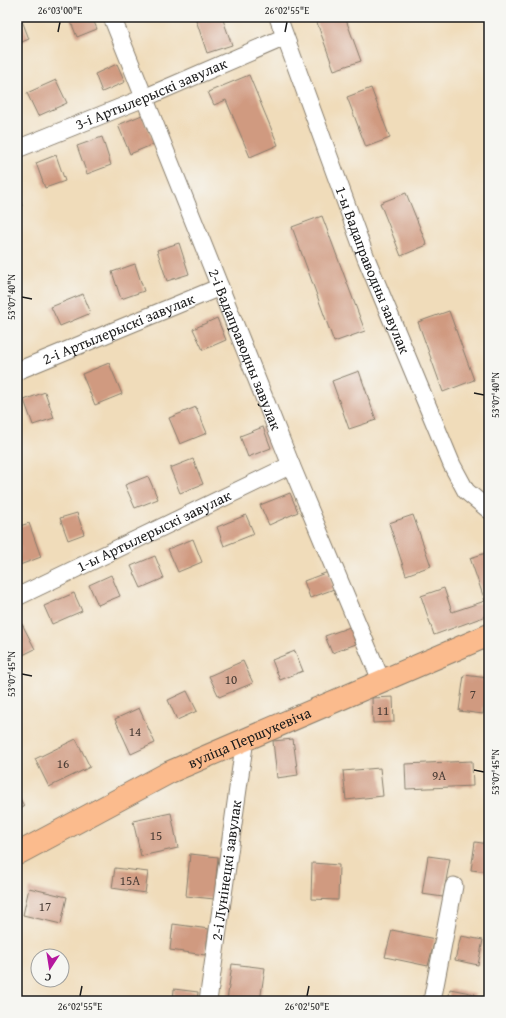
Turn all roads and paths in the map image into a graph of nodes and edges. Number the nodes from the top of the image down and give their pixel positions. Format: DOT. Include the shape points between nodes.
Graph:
graph roads {
  1 [pos="112,17"];
  2 [pos="278,17"];
  3 [pos="285,38"];
  4 [pos="144,98"];
  5 [pos="17,149"];
  6 [pos="220,287"];
  7 [pos="17,371"];
  8 [pos="291,465"];
  9 [pos="489,510"];
  10 [pos="17,597"];
  11 [pos="489,634"];
  12 [pos="381,680"];
  13 [pos="245,739"];
  14 [pos="17,854"];
  15 [pos="454,886"];
  16 [pos="208,1001"];
  17 [pos="432,1001"];
  1 -- 4 [label="street, 2-і Вадаправодны завулак"];
  2 -- 3 [label="street, 1-ы Вадаправодны завулак"];
  3 -- 4 [label="street, 3-і Артылерыскі завулак"];
  3 -- 9 [label="street, 1-ы Вадаправодны завулак" via="366,258 452,465 466,492"];
  4 -- 5 [label="street, 3-і Артылерыскі завулак"];
  4 -- 6 [label="street, 2-і Вадаправодны завулак"];
  6 -- 7 [label="street, 2-і Артылерыскі завулак"];
  6 -- 8 [label="street, 2-і Вадаправодны завулак"];
  8 -- 10 [label="street, 1-ы Артылерыскі завулак"];
  8 -- 12 [label="street, 2-і Вадаправодны завулак"];
  11 -- 12 [label="main road, вуліца Першукевіча"];
  12 -- 13 [label="main road, вуліца Першукевіча"];
  13 -- 14 [label="main road, вуліца Першукевіча" via="170,772"];
  13 -- 16 [label="street, 2-і Лунінецкі завулак"];
  15 -- 17 [label="street"];
}
